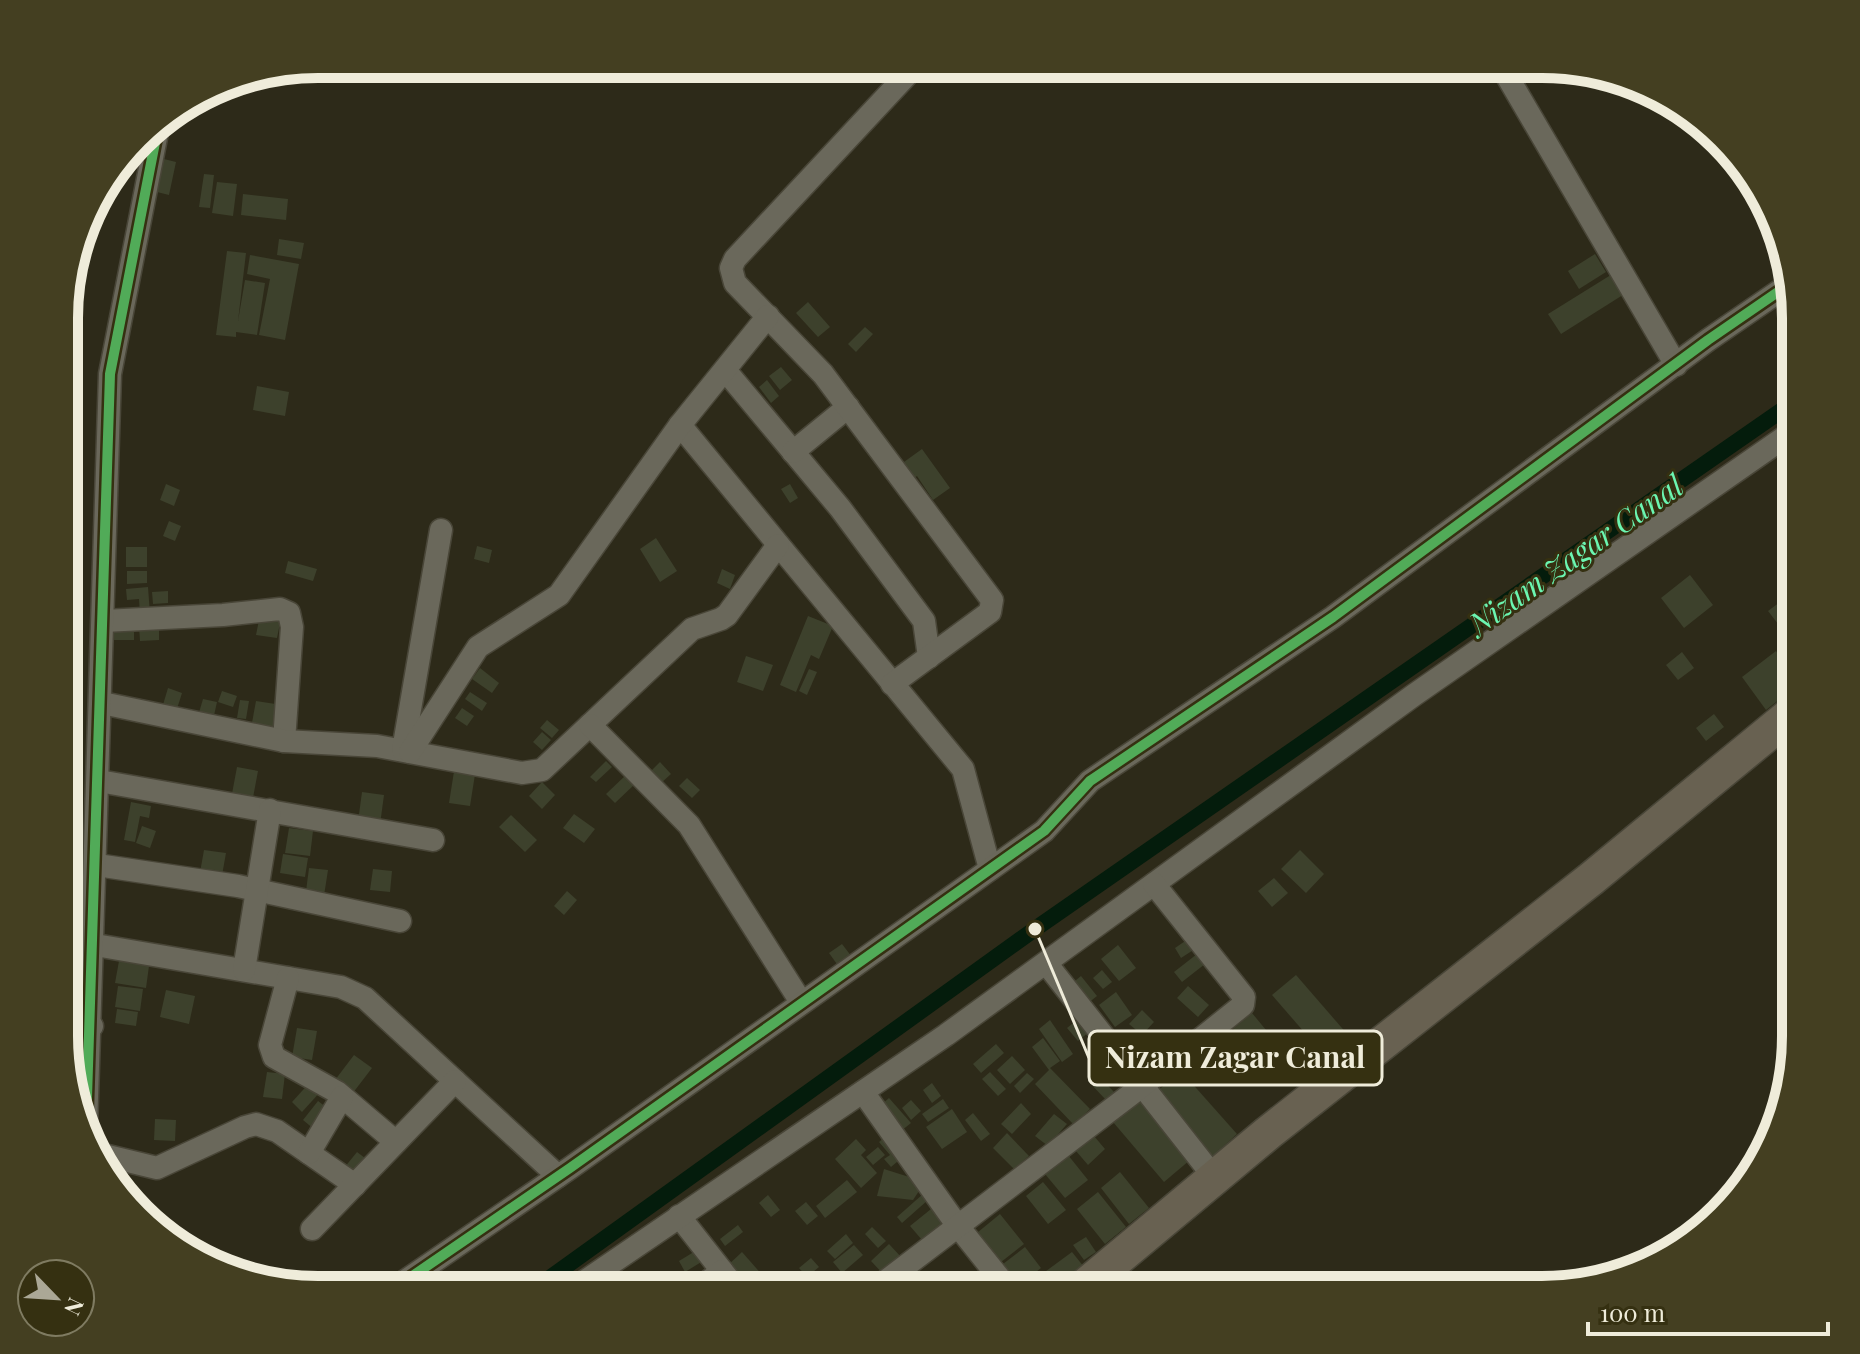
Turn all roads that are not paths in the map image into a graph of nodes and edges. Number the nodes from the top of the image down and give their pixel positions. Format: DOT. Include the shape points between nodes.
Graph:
graph roads {
  1 [pos="903,79"];
  2 [pos="1509,79"];
  3 [pos="155,142"];
  4 [pos="1780,291"];
  5 [pos="768,316"];
  6 [pos="1676,365"];
  7 [pos="725,370"];
  8 [pos="848,407"];
  9 [pos="680,425"];
  10 [pos="1781,440"];
  11 [pos="793,452"];
  12 [pos="441,530"];
  13 [pos="778,545"];
  14 [pos="104,621"];
  15 [pos="929,657"];
  16 [pos="892,684"];
  17 [pos="102,703"];
  18 [pos="1781,723"];
  19 [pos="590,725"];
  20 [pos="284,741"];
  21 [pos="406,751"];
  22 [pos="99,781"];
  23 [pos="270,810"];
  24 [pos="433,840"];
  25 [pos="97,865"];
  26 [pos="990,869"];
  27 [pos="1154,884"];
  28 [pos="257,890"];
  29 [pos="400,921"];
  30 [pos="79,941"];
  31 [pos="94,943"];
  32 [pos="1046,963"];
  33 [pos="244,970"];
  34 [pos="288,978"];
  35 [pos="801,1002"];
  36 [pos="79,1023"];
  37 [pos="92,1026"];
  38 [pos="455,1081"];
  39 [pos="1142,1086"];
  40 [pos="85,1091"];
  41 [pos="863,1092"];
  42 [pos="342,1097"];
  43 [pos="396,1142"];
  44 [pos="309,1153"];
  45 [pos="110,1157"];
  46 [pos="558,1176"];
  47 [pos="1214,1177"];
  48 [pos="355,1185"];
  49 [pos="679,1216"];
  50 [pos="957,1225"];
  51 [pos="312,1229"];
  52 [pos="722,1271"];
  53 [pos="414,1275"];
  54 [pos="593,1275"];
  55 [pos="716,1275"];
  56 [pos="725,1275"];
  57 [pos="893,1275"];
  58 [pos="997,1276"];
  59 [pos="1097,1276"];
  1 -- 5 [label="street" via="735,259 735,283"];
  2 -- 6 [label="street"];
  3 -- 14 [label="street" via="112,358"];
  4 -- 6 [label="street"];
  5 -- 7 [label="street"];
  5 -- 8 [label="street"];
  6 -- 26 [label="street" via="1333,617 1090,781 1044,831"];
  7 -- 9 [label="street"];
  7 -- 11 [label="street"];
  8 -- 11 [label="street"];
  8 -- 15 [label="street" via="992,600 990,612"];
  9 -- 13 [label="street"];
  9 -- 21 [label="street" via="559,595 478,647"];
  10 -- 27 [label="street"];
  11 -- 15 [label="street" via="924,621"];
  12 -- 21 [label="street"];
  13 -- 16 [label="street"];
  13 -- 19 [label="street" via="727,615 692,629"];
  14 -- 17 [label="street"];
  14 -- 20 [label="street" via="280,609 289,613"];
  15 -- 16 [label="street"];
  16 -- 26 [label="street" via="967,777"];
  17 -- 20 [label="street"];
  17 -- 22 [label="street"];
  18 -- 47 [label="highway"];
  19 -- 21 [label="street" via="542,770 533,772"];
  19 -- 35 [label="street" via="689,825"];
  20 -- 21 [label="street"];
  22 -- 23 [label="street"];
  22 -- 25 [label="street"];
  23 -- 24 [label="street"];
  23 -- 28 [label="street"];
  25 -- 28 [label="street"];
  25 -- 31 [label="street"];
  26 -- 35 [label="street"];
  27 -- 32 [label="street"];
  27 -- 39 [label="street" via="1245,1001"];
  28 -- 29 [label="street"];
  28 -- 33 [label="street"];
  30 -- 31 [label="street"];
  31 -- 33 [label="street"];
  31 -- 37 [label="street"];
  32 -- 39 [label="street"];
  32 -- 41 [label="street"];
  33 -- 34 [label="street"];
  34 -- 38 [label="street" via="341,987 365,998"];
  34 -- 42 [label="street" via="271,1052"];
  35 -- 46 [label="street"];
  36 -- 37 [label="street"];
  37 -- 40 [label="street"];
  38 -- 43 [label="street"];
  38 -- 46 [label="street"];
  39 -- 47 [label="street"];
  39 -- 50 [label="street"];
  41 -- 49 [label="street"];
  41 -- 50 [label="street"];
  42 -- 43 [label="street"];
  42 -- 44 [label="street"];
  43 -- 48 [label="street"];
  44 -- 45 [label="street" via="256,1124 157,1168"];
  44 -- 48 [label="street"];
  46 -- 53 [label="street"];
  47 -- 59 [label="highway"];
  48 -- 51 [label="street"];
  49 -- 52 [label="street"];
  49 -- 54 [label="street"];
  50 -- 57 [label="street"];
  50 -- 58 [label="street"];
  52 -- 55 [label="street"];
  52 -- 56 [label="street"];
}
